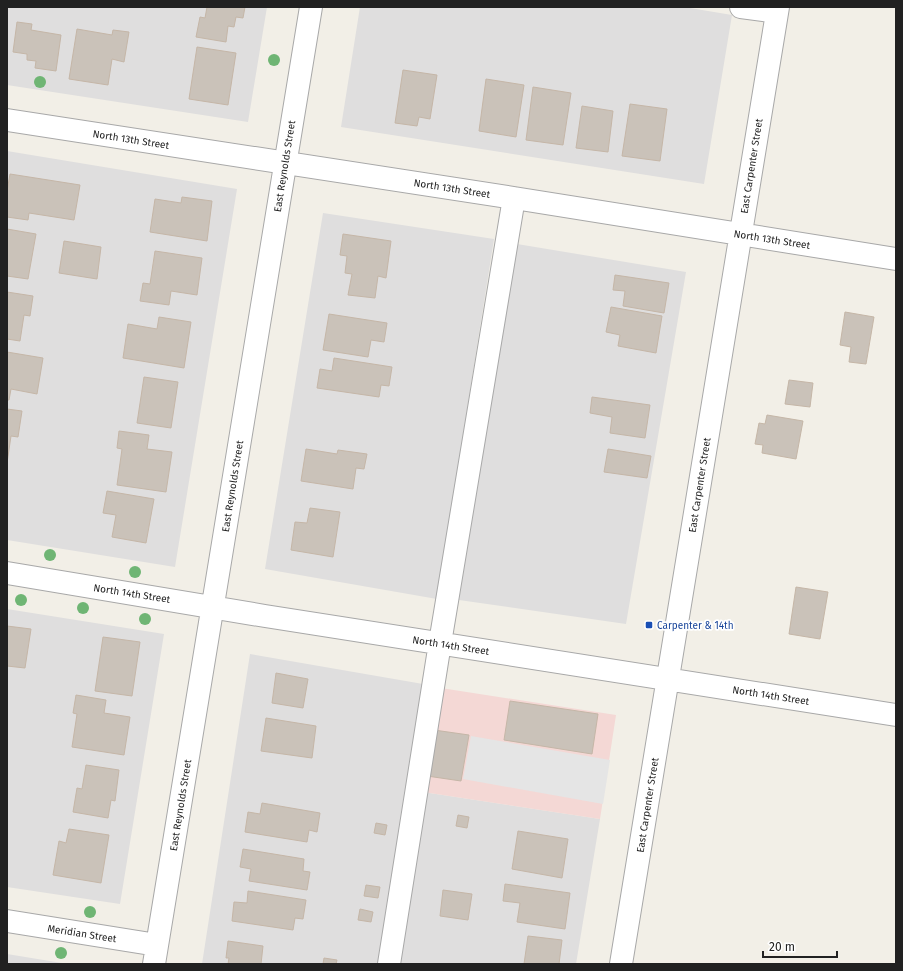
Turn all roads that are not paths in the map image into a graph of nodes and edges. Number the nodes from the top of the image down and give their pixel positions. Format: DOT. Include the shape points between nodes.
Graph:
graph roads {
  1 [pos="311,7"];
  2 [pos="741,7"];
  3 [pos="777,10"];
  4 [pos="7,120"];
  5 [pos="284,163"];
  6 [pos="514,198"];
  7 [pos="740,234"];
  8 [pos="896,260"];
  9 [pos="7,573"];
  10 [pos="213,606"];
  11 [pos="440,643"];
  12 [pos="667,678"];
  13 [pos="896,715"];
  14 [pos="7,921"];
  15 [pos="156,954"];
  16 [pos="389,964"];
  17 [pos="621,964"];
  1 -- 5 [label="street, East Reynolds Street"];
  2 -- 3 [label="street"];
  3 -- 7 [label="street, East Carpenter Street"];
  4 -- 5 [label="street, North 13th Street"];
  5 -- 6 [label="street, North 13th Street"];
  5 -- 10 [label="street, East Reynolds Street"];
  6 -- 7 [label="street, North 13th Street"];
  6 -- 11 [label="street"];
  7 -- 8 [label="street, North 13th Street"];
  7 -- 12 [label="street, East Carpenter Street"];
  9 -- 10 [label="street, North 14th Street"];
  10 -- 11 [label="street, North 14th Street"];
  10 -- 15 [label="street, East Reynolds Street"];
  11 -- 12 [label="street, North 14th Street"];
  11 -- 16 [label="street"];
  12 -- 13 [label="street, North 14th Street"];
  12 -- 17 [label="street, East Carpenter Street"];
  14 -- 15 [label="street, Meridian Street"];
}
